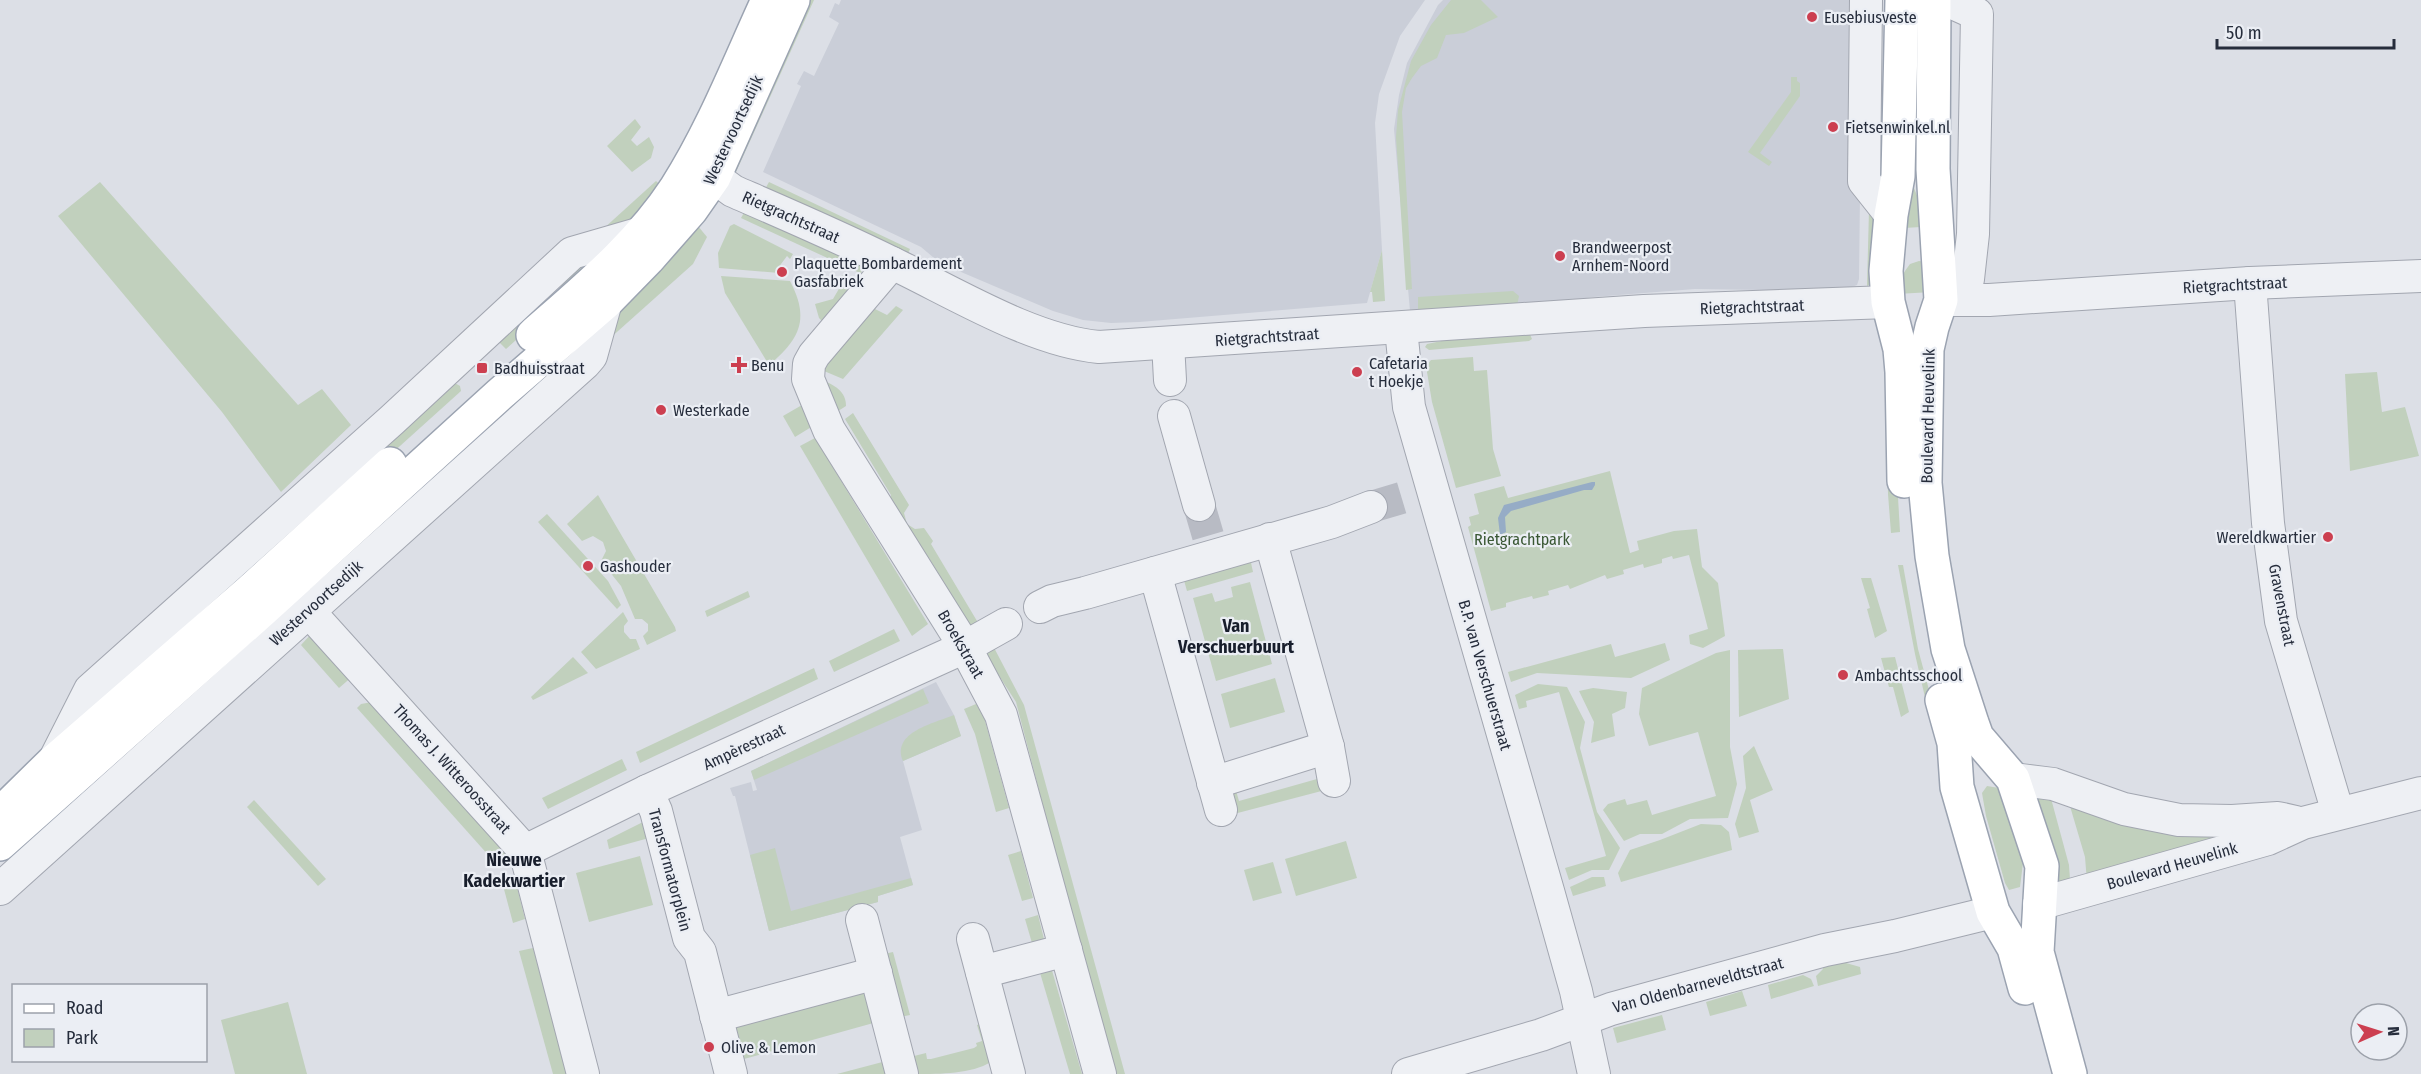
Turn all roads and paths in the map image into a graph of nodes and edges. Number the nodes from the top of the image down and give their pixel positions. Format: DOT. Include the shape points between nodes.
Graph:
graph roads {
  1 [pos="768,0"];
  2 [pos="793,0"];
  3 [pos="1866,0"];
  4 [pos="1902,0"];
  5 [pos="1934,0"];
  6 [pos="1946,0"];
  7 [pos="706,164"];
  8 [pos="1890,215"];
  9 [pos="641,233"];
  10 [pos="1940,251"];
  11 [pos="1887,253"];
  12 [pos="892,262"];
  13 [pos="2421,276"];
  14 [pos="2250,283"];
  15 [pos="1945,309"];
  16 [pos="1890,312"];
  17 [pos="1401,329"];
  18 [pos="1168,343"];
  19 [pos="1170,380"];
  20 [pos="1174,416"];
  21 [pos="1199,505"];
  22 [pos="1371,507"];
  23 [pos="1270,539"];
  24 [pos="1155,573"];
  25 [pos="288,591"];
  26 [pos="1040,607"];
  27 [pos="1006,624"];
  28 [pos="965,647"];
  29 [pos="1328,747"];
  30 [pos="52,763"];
  31 [pos="2013,779"];
  32 [pos="1334,781"];
  33 [pos="1957,787"];
  34 [pos="646,791"];
  35 [pos="2421,793"];
  36 [pos="5,800"];
  37 [pos="2338,813"];
  38 [pos="2303,823"];
  39 [pos="0,844"];
  40 [pos="525,851"];
  41 [pos="0,889"];
  42 [pos="2038,904"];
  43 [pos="1993,912"];
  44 [pos="862,920"];
  45 [pos="973,939"];
  46 [pos="1066,951"];
  47 [pos="982,972"];
  48 [pos="876,973"];
  49 [pos="716,1016"];
  50 [pos="1582,1018"];
  51 [pos="583,1074"];
  52 [pos="731,1074"];
  53 [pos="902,1074"];
  54 [pos="1009,1074"];
  55 [pos="1100,1074"];
  56 [pos="1408,1074"];
  57 [pos="1594,1074"];
  58 [pos="2048,1074"];
  59 [pos="2070,1074"];
  1 -- 7 [label="main road, Westervoortsedijk"];
  2 -- 7 [label="main road, Westervoortsedijk"];
  3 -- 8 [label="street" via="1864,181"];
  4 -- 8 [label="main road, Boulevard Heuvelink" via="1898,176"];
  5 -- 10 [label="main road, Boulevard Heuvelink" via="1933,169"];
  6 -- 15 [label="street, Boulevard Heuvelink" via="1977,14 1973,234 1968,279"];
  7 -- 9 [label="main road, Westervoortsedijk" via="675,190"];
  7 -- 12 [label="street, Rietgrachtstraat" via="733,191"];
  7 -- 25 [label="main road, Westervoortsedijk" via="684,218 606,302 500,394"];
  8 -- 11 [label="main road, Boulevard Heuvelink"];
  9 -- 25 [label="main road, Westervoortsedijk"];
  9 -- 30 [label="street, Westervoortsedijk" via="572,252 321,466 90,690"];
  10 -- 11 [label="main road" via="1932,242 1912,237 1895,242"];
  10 -- 15 [label="main road, Boulevard Heuvelink"];
  11 -- 16 [label="main road, Boulevard Heuvelink"];
  12 -- 18 [label="street, Rietgrachtstraat" via="989,311 1060,341 1099,347"];
  12 -- 28 [label="street, Broekstraat" via="814,355 808,379 829,430"];
  13 -- 14 [label="street, Rietgrachtstraat"];
  14 -- 15 [label="street, Rietgrachtstraat" via="1989,300"];
  14 -- 37 [label="street, Gravenstraat" via="2268,523 2281,621"];
  15 -- 16 [label="main road" via="1924,329 1908,328"];
  15 -- 31 [label="main road, Boulevard Heuvelink" via="1928,349 1926,483 1932,556 1946,637 1977,737"];
  16 -- 17 [label="street, Rietgrachtstraat" via="1644,311"];
  16 -- 33 [label="main road, Boulevard Heuvelink" via="1902,372 1904,488 1911,551 1929,659 1952,729"];
  17 -- 18 [label="street, Rietgrachtstraat"];
  17 -- 50 [label="street, B.P. van Verschuerstraat" via="1421,492 1548,891"];
  18 -- 19 [label="street"];
  20 -- 21 [label="street"];
  22 -- 23 [label="street"];
  23 -- 24 [label="street" via="1211,547"];
  23 -- 29 [label="street"];
  24 -- 26 [label="street"];
  24 -- 29 [label="street" via="1217,796"];
  25 -- 30 [label="main road, Westervoortsedijk"];
  25 -- 39 [label="main road, Westervoortsedijk"];
  25 -- 40 [label="street, Thomas J. Witteroosstraat"];
  25 -- 41 [label="street, Westervoortsedijk"];
  27 -- 28 [label="street, Ampèrestraat"];
  28 -- 34 [label="street, Ampèrestraat"];
  28 -- 46 [label="street, Broekstraat" via="1001,715"];
  29 -- 32 [label="street"];
  30 -- 36 [label="main road, Westervoortsedijk"];
  31 -- 33 [label="main road" via="1987,767 1969,767"];
  31 -- 38 [label="street, Boulevard Heuvelink" via="2053,784 2124,809 2179,820 2278,818"];
  31 -- 42 [label="main road, Boulevard Heuvelink" via="2042,866"];
  33 -- 43 [label="main road, Boulevard Heuvelink"];
  34 -- 40 [label="street, Ampèrestraat"];
  34 -- 49 [label="street, Transformatorplein" via="656,811 689,938 700,952"];
  35 -- 37 [label="street, Boulevard Heuvelink"];
  37 -- 38 [label="street, Boulevard Heuvelink"];
  38 -- 42 [label="street, Boulevard Heuvelink" via="2268,838"];
  40 -- 51 [label="street, Thomas J. Witteroosstraat"];
  42 -- 43 [label="main road, Boulevard Heuvelink"];
  42 -- 59 [label="main road" via="2037,952"];
  43 -- 50 [label="street, Van Oldenbarneveldtstraat" via="1825,950"];
  43 -- 58 [label="main road" via="2014,948"];
  44 -- 48 [label="street"];
  45 -- 47 [label="street"];
  46 -- 47 [label="street"];
  46 -- 55 [label="street, Broekstraat"];
  47 -- 54 [label="street"];
  48 -- 49 [label="street"];
  48 -- 53 [label="street"];
  49 -- 52 [label="street, Transformatorplein"];
  50 -- 56 [label="street, Van Oldenbarneveldtstraat" via="1541,1035"];
  50 -- 57 [label="street, B.P. van Verschuerstraat"];
}
